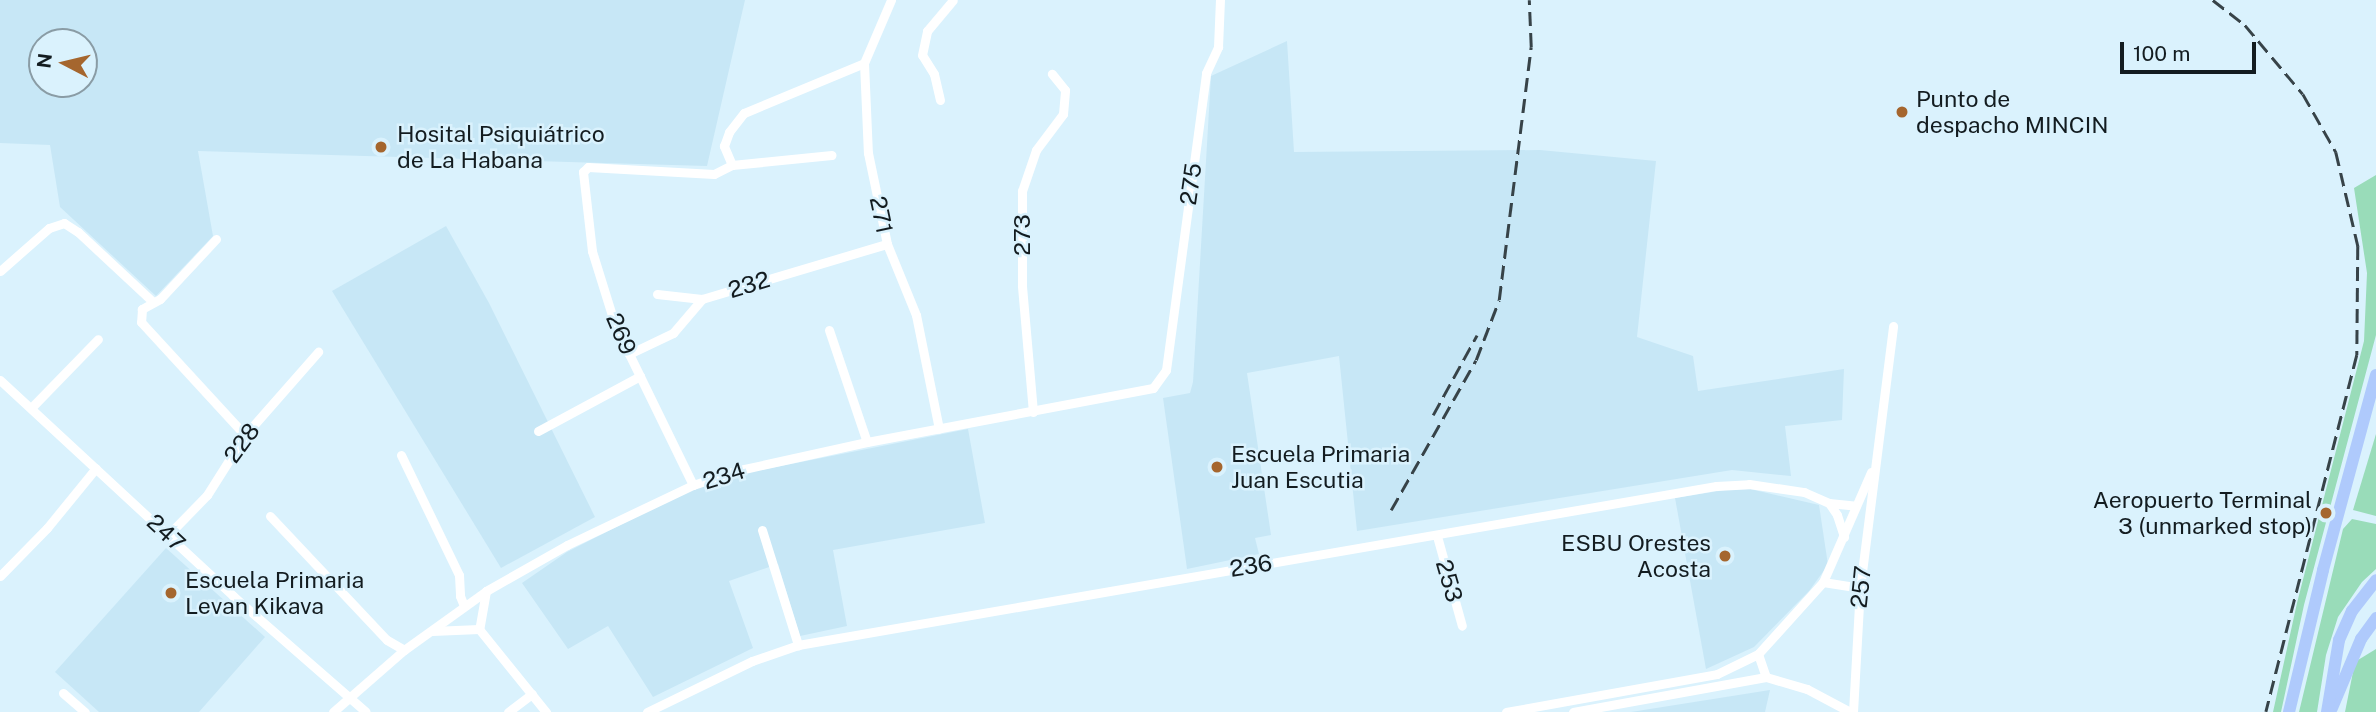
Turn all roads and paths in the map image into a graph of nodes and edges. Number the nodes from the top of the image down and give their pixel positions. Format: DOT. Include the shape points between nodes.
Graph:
graph roads {
  1 [pos="891,0"];
  2 [pos="953,0"];
  3 [pos="1220,0"];
  4 [pos="864,64"];
  5 [pos="1052,74"];
  6 [pos="940,100"];
  7 [pos="832,155"];
  8 [pos="732,164"];
  9 [pos="216,239"];
  10 [pos="887,244"];
  11 [pos="0,271"];
  12 [pos="657,294"];
  13 [pos="702,299"];
  14 [pos="153,302"];
  15 [pos="1893,326"];
  16 [pos="829,330"];
  17 [pos="98,339"];
  18 [pos="318,352"];
  19 [pos="629,354"];
  20 [pos="1166,370"];
  21 [pos="2376,375"];
  22 [pos="640,376"];
  23 [pos="0,380"];
  24 [pos="31,408"];
  25 [pos="1033,412"];
  26 [pos="939,429"];
  27 [pos="538,431"];
  28 [pos="244,435"];
  29 [pos="867,442"];
  30 [pos="401,455"];
  31 [pos="1876,462"];
  32 [pos="96,468"];
  33 [pos="693,485"];
  34 [pos="1829,503"];
  35 [pos="1856,506"];
  36 [pos="270,516"];
  37 [pos="762,530"];
  38 [pos="168,535"];
  39 [pos="1437,536"];
  40 [pos="1844,537"];
  41 [pos="0,576"];
  42 [pos="2376,580"];
  43 [pos="1823,582"];
  44 [pos="1860,588"];
  45 [pos="486,592"];
  46 [pos="464,606"];
  47 [pos="2376,618"];
  48 [pos="1462,626"];
  49 [pos="479,629"];
  50 [pos="431,631"];
  51 [pos="798,645"];
  52 [pos="404,650"];
  53 [pos="1758,654"];
  54 [pos="1766,677"];
  55 [pos="63,693"];
  56 [pos="533,694"];
  57 [pos="348,696"];
  58 [pos="85,712"];
  59 [pos="333,712"];
  60 [pos="366,712"];
  61 [pos="508,712"];
  62 [pos="546,712"];
  63 [pos="647,712"];
  64 [pos="1506,712"];
  65 [pos="1573,712"];
  66 [pos="1852,712"];
  67 [pos="2289,712"];
  68 [pos="2329,712"];
  1 -- 4 [label="street, 271"];
  2 -- 6 [label="street" via="927,31 922,55 934,74"];
  3 -- 20 [label="street, 275" via="1218,47 1206,72"];
  4 -- 8 [label="street" via="744,113 724,146"];
  4 -- 10 [label="street, 271" via="868,153"];
  5 -- 25 [label="street, 273" via="1065,90 1063,114 1036,150 1022,191 1022,285"];
  7 -- 8 [label="street"];
  8 -- 19 [label="street, 269" via="713,174 588,167 583,172 592,251"];
  9 -- 14 [label="street"];
  10 -- 13 [label="street, 232"];
  10 -- 26 [label="street, 271" via="916,315"];
  11 -- 14 [label="street" via="57,224 70,225"];
  12 -- 13 [label="street"];
  13 -- 19 [label="street, 232" via="673,333"];
  14 -- 28 [label="street" via="142,309 145,329"];
  15 -- 31 [label="street, 257"];
  16 -- 29 [label="street"];
  17 -- 24 [label="street"];
  18 -- 28 [label="street, 228"];
  19 -- 22 [label="street, 269"];
  20 -- 25 [label="street, 234" via="1153,388"];
  21 -- 67 [label="main road"];
  22 -- 27 [label="street"];
  22 -- 33 [label="street, 269"];
  23 -- 24 [label="street, 247"];
  24 -- 32 [label="street, 247"];
  25 -- 26 [label="street, 234"];
  26 -- 29 [label="street, 234"];
  28 -- 38 [label="street, 228" via="207,495"];
  29 -- 33 [label="street, 234" via="735,471"];
  30 -- 46 [label="street" via="459,575"];
  31 -- 35 [label="street, 257"];
  31 -- 44 [label="street, 257"];
  32 -- 38 [label="street, 247"];
  32 -- 41 [label="street"];
  33 -- 45 [label="street, 234" via="567,545"];
  34 -- 35 [label="street, 236"];
  34 -- 39 [label="street, 236" via="1775,486 1716,486"];
  34 -- 40 [label="street"];
  35 -- 40 [label="street, 257"];
  36 -- 52 [label="street" via="387,640"];
  37 -- 51 [label="street"];
  38 -- 57 [label="street, 247"];
  39 -- 48 [label="street, 253"];
  39 -- 51 [label="street, 236"];
  40 -- 43 [label="street, 257"];
  42 -- 68 [label="main road" via="2359,599 2339,640"];
  43 -- 44 [label="street"];
  43 -- 53 [label="street, 257"];
  44 -- 66 [label="street, 257"];
  45 -- 46 [label="street, 234"];
  45 -- 49 [label="street"];
  46 -- 50 [label="street, 234"];
  47 -- 68 [label="main road" via="2361,639"];
  49 -- 50 [label="street"];
  49 -- 56 [label="street"];
  50 -- 52 [label="street, 234"];
  51 -- 63 [label="street, 236" via="752,661"];
  52 -- 57 [label="street, 234"];
  53 -- 54 [label="street"];
  53 -- 64 [label="street" via="1717,674"];
  54 -- 65 [label="street"];
  54 -- 66 [label="street" via="1807,689"];
  55 -- 58 [label="street"];
  56 -- 61 [label="street"];
  56 -- 62 [label="street"];
  57 -- 59 [label="street, 234"];
  57 -- 60 [label="street, 247"];
}
